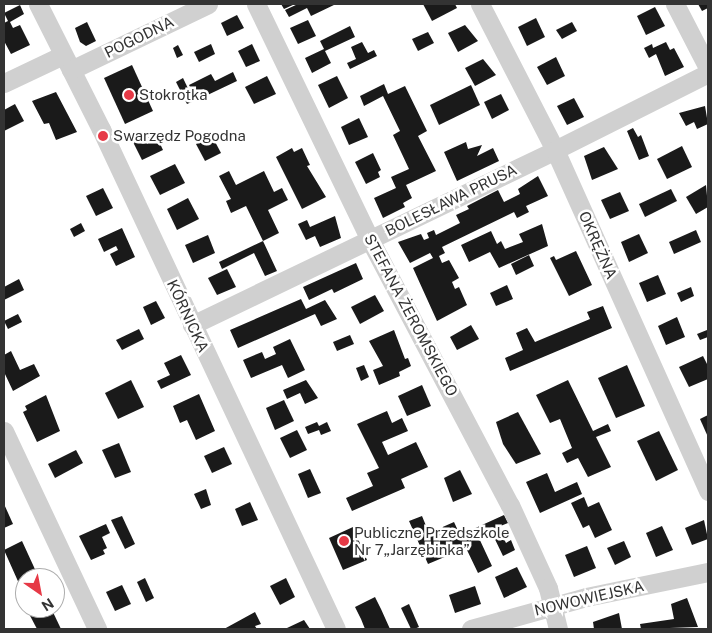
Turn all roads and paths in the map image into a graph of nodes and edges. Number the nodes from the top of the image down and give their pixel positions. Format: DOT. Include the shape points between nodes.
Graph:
graph roads {
  1 [pos="38,4"];
  2 [pos="208,4"];
  3 [pos="256,4"];
  4 [pos="480,4"];
  5 [pos="675,4"];
  6 [pos="67,62"];
  7 [pos="708,68"];
  8 [pos="708,73"];
  9 [pos="4,83"];
  10 [pos="555,150"];
  11 [pos="370,240"];
  12 [pos="192,325"];
  13 [pos="4,431"];
  14 [pos="708,491"];
  15 [pos="708,572"];
  16 [pos="552,606"];
  17 [pos="96,629"];
  18 [pos="336,629"];
  19 [pos="471,629"];
  20 [pos="558,629"];
  1 -- 6 [label="street, KÓRNICKA"];
  2 -- 6 [label="street, POGODNA"];
  3 -- 11 [label="street, STEFANA ŻEROMSKIEGO"];
  4 -- 10 [label="street, OKRĘŻNA"];
  5 -- 7 [label="street"];
  6 -- 9 [label="street, POGODNA"];
  6 -- 12 [label="street, KÓRNICKA"];
  8 -- 10 [label="street, BOLESŁAWA PRUSA"];
  10 -- 11 [label="street, BOLESŁAWA PRUSA"];
  10 -- 14 [label="street, OKRĘŻNA"];
  11 -- 12 [label="street, BOLESŁAWA PRUSA"];
  11 -- 16 [label="street, STEFANA ŻEROMSKIEGO" via="510,505"];
  12 -- 18 [label="street, KÓRNICKA"];
  13 -- 17 [label="street"];
  15 -- 16 [label="street, NOWOWIEJSKA"];
  16 -- 19 [label="street, NOWOWIEJSKA"];
  16 -- 20 [label="street, STEFANA ŻEROMSKIEGO"];
}
